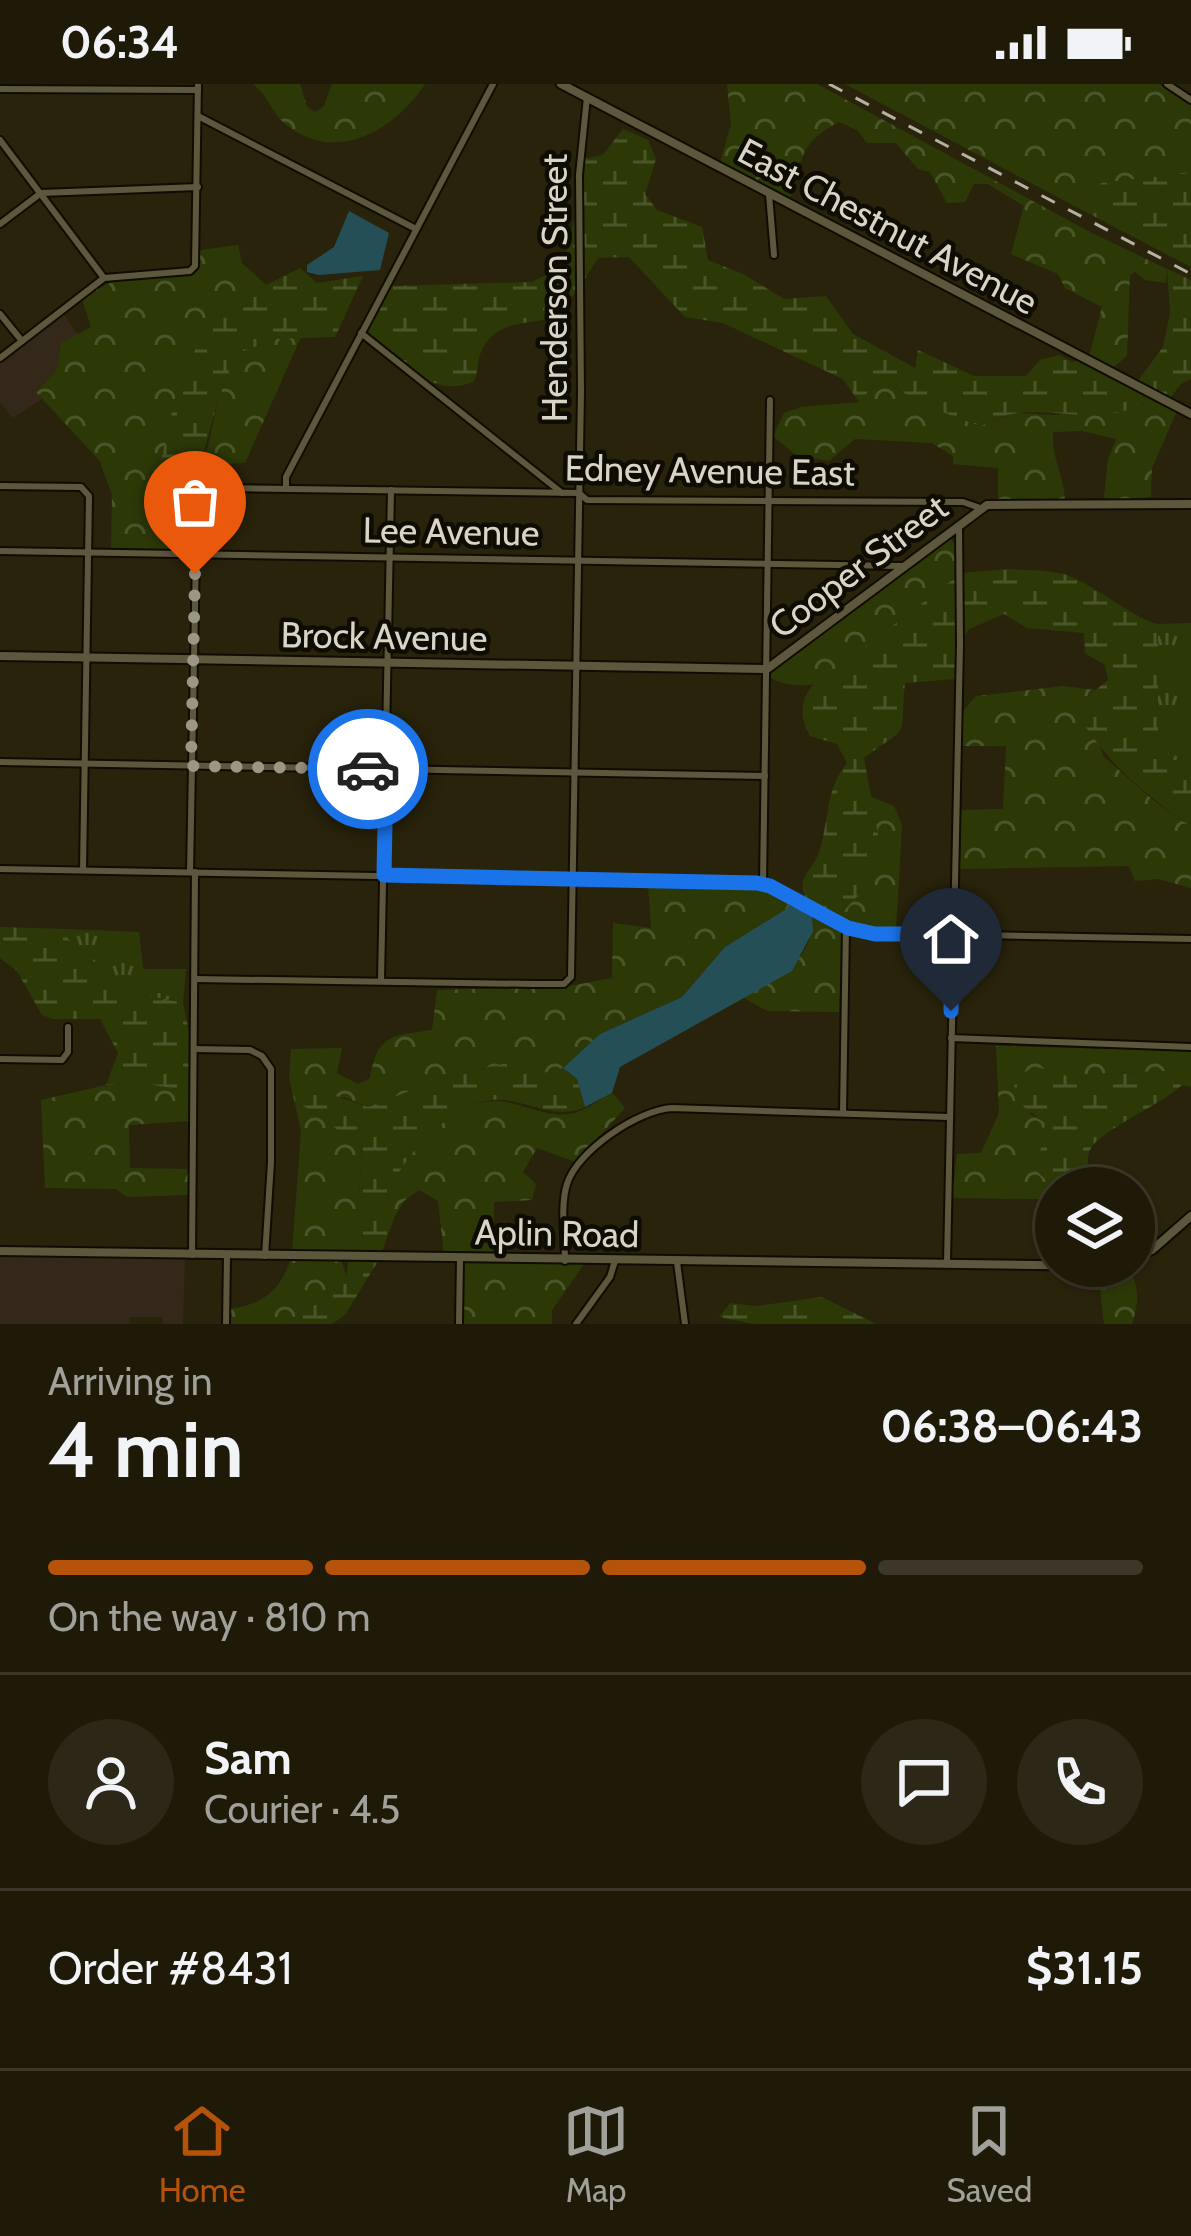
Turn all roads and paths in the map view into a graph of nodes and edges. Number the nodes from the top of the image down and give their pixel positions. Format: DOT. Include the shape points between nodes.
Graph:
graph roads {
  1 [pos="493,84"];
  2 [pos="561,84"];
  3 [pos="1167,84"];
  4 [pos="2,87"];
  5 [pos="198,87"];
  6 [pos="587,97"];
  7 [pos="1191,100"];
  8 [pos="198,116"];
  9 [pos="0,140"];
  10 [pos="198,187"];
  11 [pos="41,193"];
  12 [pos="769,194"];
  13 [pos="0,224"];
  14 [pos="416,229"];
  15 [pos="774,255"];
  16 [pos="104,278"];
  17 [pos="0,314"];
  18 [pos="362,333"];
  19 [pos="22,341"];
  20 [pos="0,358"];
  21 [pos="770,400"];
  22 [pos="1191,414"];
  23 [pos="0,486"];
  24 [pos="226,488"];
  25 [pos="286,489"];
  26 [pos="392,490"];
  27 [pos="562,493"];
  28 [pos="579,493"];
  29 [pos="767,501"];
  30 [pos="1191,504"];
  31 [pos="980,508"];
  32 [pos="959,524"];
  33 [pos="0,550"];
  34 [pos="89,552"];
  35 [pos="196,554"];
  36 [pos="390,557"];
  37 [pos="578,561"];
  38 [pos="767,563"];
  39 [pos="901,566"];
  40 [pos="0,656"];
  41 [pos="86,658"];
  42 [pos="194,659"];
  43 [pos="388,663"];
  44 [pos="577,667"];
  45 [pos="767,669"];
  46 [pos="0,762"];
  47 [pos="86,764"];
  48 [pos="191,766"];
  49 [pos="386,770"];
  50 [pos="575,772"];
  51 [pos="765,776"];
  52 [pos="0,868"];
  53 [pos="83,870"];
  54 [pos="192,872"];
  55 [pos="384,875"];
  56 [pos="573,879"];
  57 [pos="763,884"];
  58 [pos="845,927"];
  59 [pos="952,934"];
  60 [pos="1191,939"];
  61 [pos="195,979"];
  62 [pos="381,981"];
  63 [pos="68,1027"];
  64 [pos="951,1038"];
  65 [pos="1191,1047"];
  66 [pos="195,1049"];
  67 [pos="0,1059"];
  68 [pos="843,1113"];
  69 [pos="950,1117"];
  70 [pos="1191,1216"];
  71 [pos="1155,1248"];
  72 [pos="0,1251"];
  73 [pos="192,1255"];
  74 [pos="227,1256"];
  75 [pos="265,1256"];
  76 [pos="460,1259"];
  77 [pos="566,1261"];
  78 [pos="615,1261"];
  79 [pos="676,1262"];
  80 [pos="947,1266"];
  81 [pos="1035,1266"];
  82 [pos="226,1324"];
  83 [pos="459,1324"];
  84 [pos="576,1324"];
  85 [pos="686,1324"];
  1 -- 14 [label="street"];
  2 -- 6 [label="street, East Chestnut Avenue"];
  3 -- 7 [label="street"];
  4 -- 5 [label="street"];
  5 -- 8 [label="street"];
  6 -- 12 [label="street, East Chestnut Avenue"];
  6 -- 28 [label="street, Henderson Street" via="579,175"];
  8 -- 10 [label="street"];
  8 -- 14 [label="street"];
  9 -- 11 [label="street"];
  10 -- 11 [label="street"];
  10 -- 16 [label="street" via="190,271"];
  11 -- 13 [label="street"];
  11 -- 16 [label="street"];
  12 -- 15 [label="street"];
  12 -- 22 [label="street, East Chestnut Avenue"];
  14 -- 18 [label="street"];
  16 -- 19 [label="street"];
  17 -- 19 [label="street"];
  18 -- 25 [label="street"];
  18 -- 27 [label="street"];
  19 -- 20 [label="street"];
  21 -- 29 [label="street"];
  23 -- 34 [label="street" via="88,492"];
  24 -- 25 [label="street, Edney Avenue East"];
  25 -- 26 [label="street, Edney Avenue East"];
  26 -- 27 [label="street, Edney Avenue East"];
  26 -- 36 [label="street"];
  27 -- 28 [label="street, Edney Avenue East"];
  28 -- 29 [label="street, Edney Avenue East" via="587,500"];
  28 -- 37 [label="street, Henderson Street"];
  29 -- 31 [label="street, Edney Avenue East"];
  29 -- 38 [label="street"];
  30 -- 31 [label="street, Edney Avenue East"];
  31 -- 32 [label="street, Cooper Street"];
  32 -- 39 [label="street, Cooper Street"];
  32 -- 59 [label="street"];
  33 -- 34 [label="street, Lee Avenue"];
  34 -- 35 [label="street, Lee Avenue"];
  34 -- 41 [label="street"];
  35 -- 36 [label="street, Lee Avenue"];
  35 -- 42 [label="street"];
  36 -- 37 [label="street, Lee Avenue"];
  36 -- 43 [label="street"];
  37 -- 38 [label="street, Lee Avenue"];
  37 -- 44 [label="street, Henderson Street"];
  38 -- 39 [label="street, Lee Avenue"];
  38 -- 45 [label="street"];
  39 -- 45 [label="street, Cooper Street"];
  40 -- 41 [label="street, Brock Avenue"];
  41 -- 42 [label="street, Brock Avenue"];
  41 -- 47 [label="street"];
  42 -- 43 [label="street, Brock Avenue"];
  42 -- 48 [label="street"];
  43 -- 44 [label="street, Brock Avenue"];
  43 -- 49 [label="street"];
  44 -- 45 [label="street, Brock Avenue"];
  44 -- 50 [label="street, Henderson Street"];
  45 -- 51 [label="street, Cooper Street"];
  46 -- 47 [label="street"];
  47 -- 48 [label="street"];
  47 -- 53 [label="street"];
  48 -- 49 [label="street"];
  48 -- 54 [label="street"];
  49 -- 50 [label="street"];
  49 -- 55 [label="street"];
  50 -- 51 [label="street"];
  50 -- 56 [label="street, Henderson Street"];
  51 -- 57 [label="street, Cooper Street"];
  52 -- 53 [label="street"];
  53 -- 54 [label="street"];
  54 -- 55 [label="street"];
  54 -- 61 [label="street"];
  55 -- 56 [label="street"];
  55 -- 62 [label="street"];
  56 -- 57 [label="street"];
  56 -- 62 [label="street, Henderson Street" via="567,982"];
  57 -- 58 [label="street"];
  58 -- 59 [label="street"];
  58 -- 68 [label="street"];
  59 -- 60 [label="street"];
  59 -- 64 [label="street"];
  61 -- 62 [label="street"];
  61 -- 66 [label="street"];
  63 -- 67 [label="street" via="62,1060"];
  64 -- 65 [label="street"];
  64 -- 69 [label="street"];
  66 -- 73 [label="street"];
  66 -- 75 [label="street" via="250,1050 271,1069"];
  68 -- 69 [label="street"];
  68 -- 77 [label="street" via="672,1108 625,1123 570,1177"];
  69 -- 80 [label="street"];
  70 -- 71 [label="street"];
  72 -- 73 [label="street, Aplin Road"];
  73 -- 74 [label="street, Aplin Road"];
  74 -- 75 [label="street, Aplin Road"];
  74 -- 82 [label="street"];
  75 -- 76 [label="street, Aplin Road"];
  76 -- 77 [label="street, Aplin Road"];
  76 -- 83 [label="street"];
  77 -- 78 [label="street, Aplin Road"];
  78 -- 79 [label="street, Aplin Road"];
  78 -- 84 [label="street"];
  79 -- 80 [label="street, Aplin Road"];
  79 -- 85 [label="street"];
  80 -- 81 [label="street, Aplin Road"];
}
